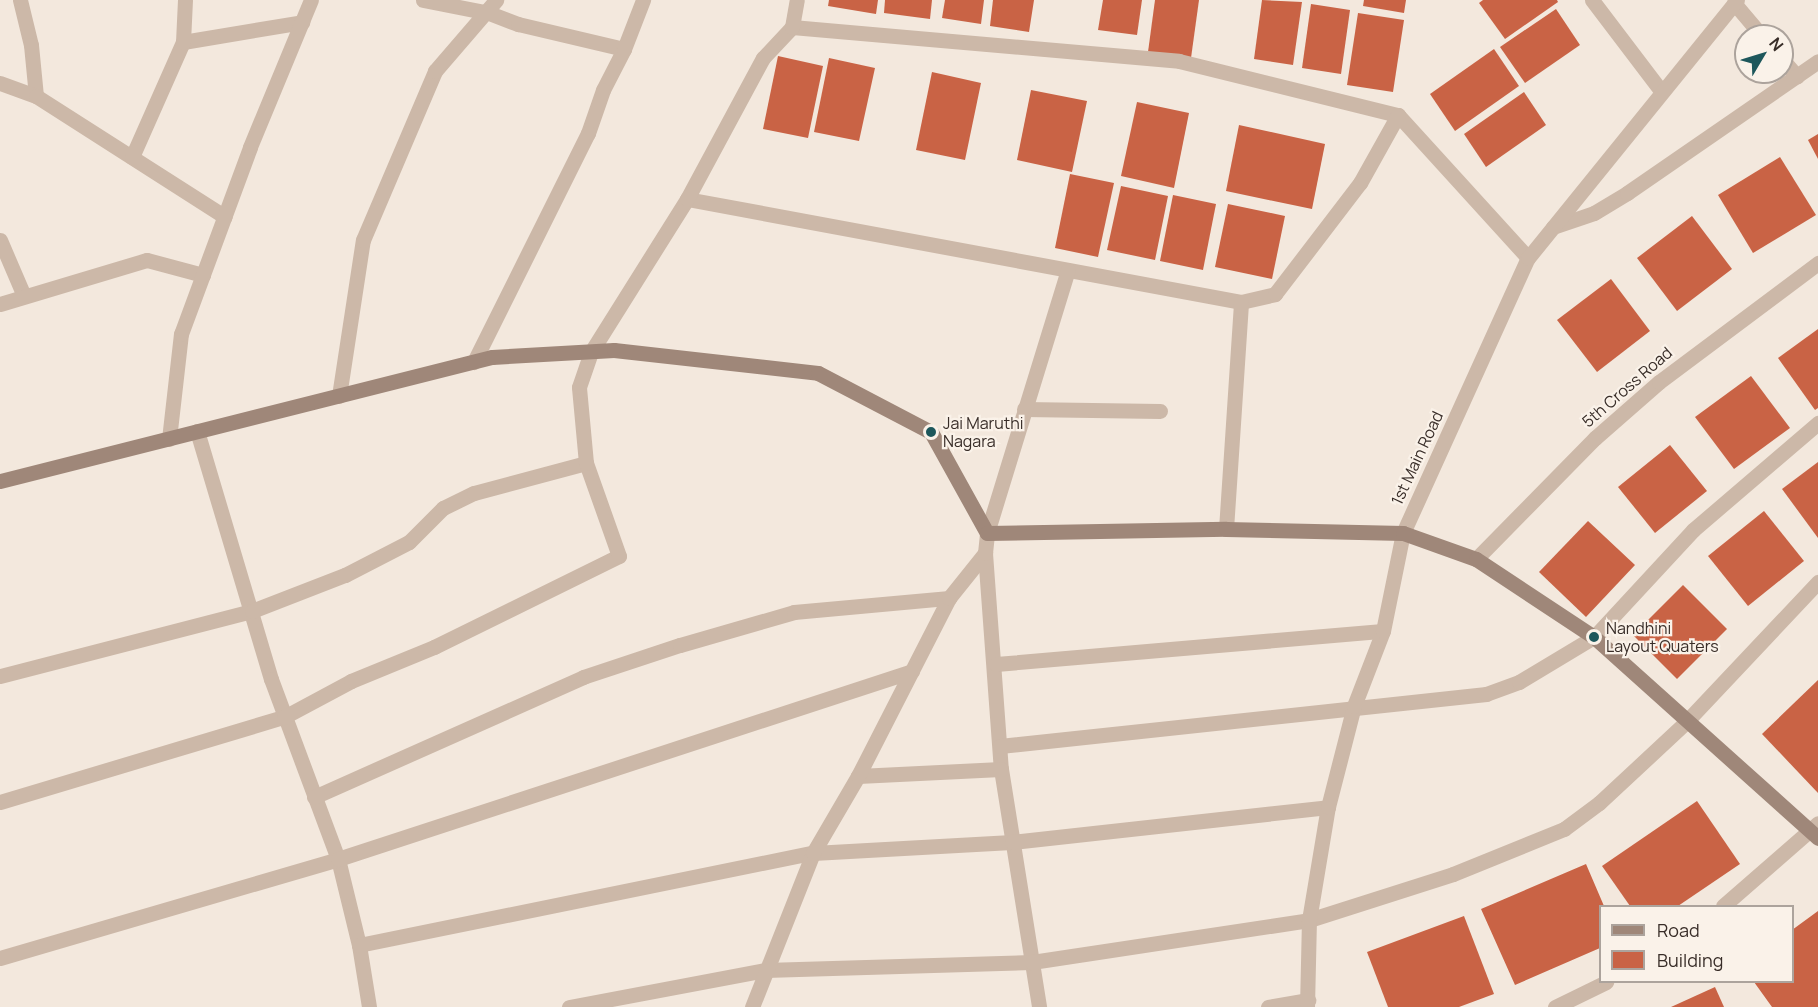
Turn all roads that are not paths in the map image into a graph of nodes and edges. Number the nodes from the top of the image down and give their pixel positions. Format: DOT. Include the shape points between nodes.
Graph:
graph roads {
  1 [pos="20,0"];
  2 [pos="184,0"];
  3 [pos="311,0"];
  4 [pos="423,0"];
  5 [pos="643,0"];
  6 [pos="797,0"];
  7 [pos="1592,0"];
  8 [pos="1736,2"];
  9 [pos="493,6"];
  10 [pos="302,22"];
  11 [pos="1753,24"];
  12 [pos="792,27"];
  13 [pos="183,42"];
  14 [pos="624,49"];
  15 [pos="1818,61"];
  16 [pos="1794,73"];
  17 [pos="1797,76"];
  18 [pos="0,83"];
  19 [pos="1661,91"];
  20 [pos="36,96"];
  21 [pos="1398,116"];
  22 [pos="132,157"];
  23 [pos="687,199"];
  24 [pos="225,217"];
  25 [pos="1552,227"];
  26 [pos="0,240"];
  27 [pos="1528,258"];
  28 [pos="1818,263"];
  29 [pos="1068,270"];
  30 [pos="203,275"];
  31 [pos="24,296"];
  32 [pos="1241,302"];
  33 [pos="0,304"];
  34 [pos="591,352"];
  35 [pos="474,362"];
  36 [pos="339,396"];
  37 [pos="1024,409"];
  38 [pos="1160,411"];
  39 [pos="1818,423"];
  40 [pos="197,431"];
  41 [pos="170,439"];
  42 [pos="586,463"];
  43 [pos="0,481"];
  44 [pos="1226,529"];
  45 [pos="1403,532"];
  46 [pos="987,533"];
  47 [pos="985,552"];
  48 [pos="1476,559"];
  49 [pos="1818,582"];
  50 [pos="949,598"];
  51 [pos="252,611"];
  52 [pos="1383,631"];
  53 [pos="1594,638"];
  54 [pos="996,664"];
  55 [pos="912,671"];
  56 [pos="0,676"];
  57 [pos="1354,706"];
  58 [pos="284,717"];
  59 [pos="1686,723"];
  60 [pos="1000,746"];
  61 [pos="1001,769"];
  62 [pos="858,776"];
  63 [pos="314,797"];
  64 [pos="0,802"];
  65 [pos="1328,807"];
  66 [pos="1815,831"];
  67 [pos="1012,843"];
  68 [pos="813,853"];
  69 [pos="338,860"];
  70 [pos="1724,905"];
  71 [pos="1309,920"];
  72 [pos="359,945"];
  73 [pos="0,958"];
  74 [pos="1032,962"];
  75 [pos="765,970"];
  76 [pos="1602,983"];
  77 [pos="1308,1004"];
  78 [pos="366,1006"];
  79 [pos="569,1007"];
  80 [pos="752,1007"];
  81 [pos="1039,1007"];
  82 [pos="1268,1007"];
  83 [pos="1555,1007"];
  1 -- 20 [label="street" via="31,45"];
  2 -- 13 [label="street"];
  3 -- 10 [label="street"];
  4 -- 9 [label="street"];
  5 -- 14 [label="street"];
  6 -- 12 [label="street"];
  7 -- 19 [label="street"];
  8 -- 11 [label="street"];
  8 -- 19 [label="street, 1st Main Road"];
  9 -- 14 [label="street" via="518,24"];
  9 -- 36 [label="street" via="435,71 363,240"];
  10 -- 13 [label="street"];
  10 -- 24 [label="street"];
  12 -- 21 [label="street" via="1179,61"];
  12 -- 23 [label="street" via="763,58"];
  13 -- 22 [label="street"];
  14 -- 35 [label="street" via="603,90 588,133"];
  15 -- 17 [label="street"];
  16 -- 17 [label="street"];
  17 -- 25 [label="street" via="1627,193 1594,213"];
  18 -- 20 [label="street"];
  19 -- 25 [label="street, 1st Main Road"];
  20 -- 22 [label="street"];
  21 -- 27 [label="street"];
  21 -- 32 [label="street" via="1360,183 1275,294"];
  22 -- 24 [label="street"];
  23 -- 29 [label="street" via="1010,256"];
  23 -- 34 [label="street"];
  24 -- 30 [label="street"];
  25 -- 27 [label="street, 1st Main Road"];
  26 -- 31 [label="street"];
  27 -- 45 [label="street, 1st Main Road"];
  28 -- 48 [label="street, 5th Cross Road" via="1659,382 1595,438"];
  29 -- 32 [label="street"];
  29 -- 37 [label="street"];
  30 -- 31 [label="street" via="147,260"];
  30 -- 41 [label="street" via="181,334"];
  31 -- 33 [label="street"];
  32 -- 44 [label="street"];
  34 -- 35 [label="street" via="492,357"];
  34 -- 42 [label="street" via="579,387"];
  34 -- 46 [label="street" via="614,350 818,373 931,432"];
  35 -- 36 [label="street"];
  36 -- 40 [label="street"];
  37 -- 38 [label="street"];
  37 -- 46 [label="street"];
  39 -- 53 [label="street" via="1693,530"];
  40 -- 41 [label="street"];
  40 -- 51 [label="street"];
  41 -- 43 [label="street"];
  42 -- 51 [label="street" via="474,493 443,508 409,542 345,575"];
  42 -- 58 [label="street" via="619,556 434,647 351,681"];
  44 -- 45 [label="street"];
  44 -- 46 [label="street"];
  45 -- 48 [label="street"];
  45 -- 52 [label="street, 1st Main Road"];
  46 -- 47 [label="street"];
  47 -- 50 [label="street"];
  47 -- 54 [label="street"];
  48 -- 53 [label="street"];
  49 -- 59 [label="street"];
  50 -- 55 [label="street"];
  50 -- 63 [label="street" via="794,612 680,645 583,678"];
  51 -- 56 [label="street"];
  51 -- 58 [label="street"];
  52 -- 54 [label="street"];
  52 -- 57 [label="street, 1st Main Road"];
  53 -- 57 [label="street" via="1519,682 1486,694"];
  53 -- 59 [label="street"];
  54 -- 60 [label="street"];
  55 -- 62 [label="street"];
  55 -- 69 [label="street"];
  57 -- 60 [label="street"];
  57 -- 65 [label="street, 1st Main Road"];
  58 -- 63 [label="street"];
  58 -- 64 [label="street"];
  59 -- 66 [label="street"];
  59 -- 71 [label="street" via="1619,786 1564,829 1453,874"];
  60 -- 61 [label="street"];
  61 -- 62 [label="street"];
  61 -- 67 [label="street"];
  62 -- 68 [label="street"];
  63 -- 69 [label="street"];
  65 -- 67 [label="street"];
  65 -- 71 [label="street, 1st Main Road"];
  66 -- 70 [label="street"];
  67 -- 68 [label="street"];
  67 -- 74 [label="street"];
  68 -- 72 [label="street"];
  68 -- 75 [label="street"];
  69 -- 72 [label="street"];
  69 -- 73 [label="street"];
  71 -- 74 [label="street"];
  71 -- 77 [label="street, 1st Main Road"];
  72 -- 78 [label="street"];
  74 -- 75 [label="street"];
  74 -- 81 [label="street"];
  75 -- 79 [label="street"];
  75 -- 80 [label="street"];
  76 -- 83 [label="street"];
  77 -- 82 [label="street"];
}
